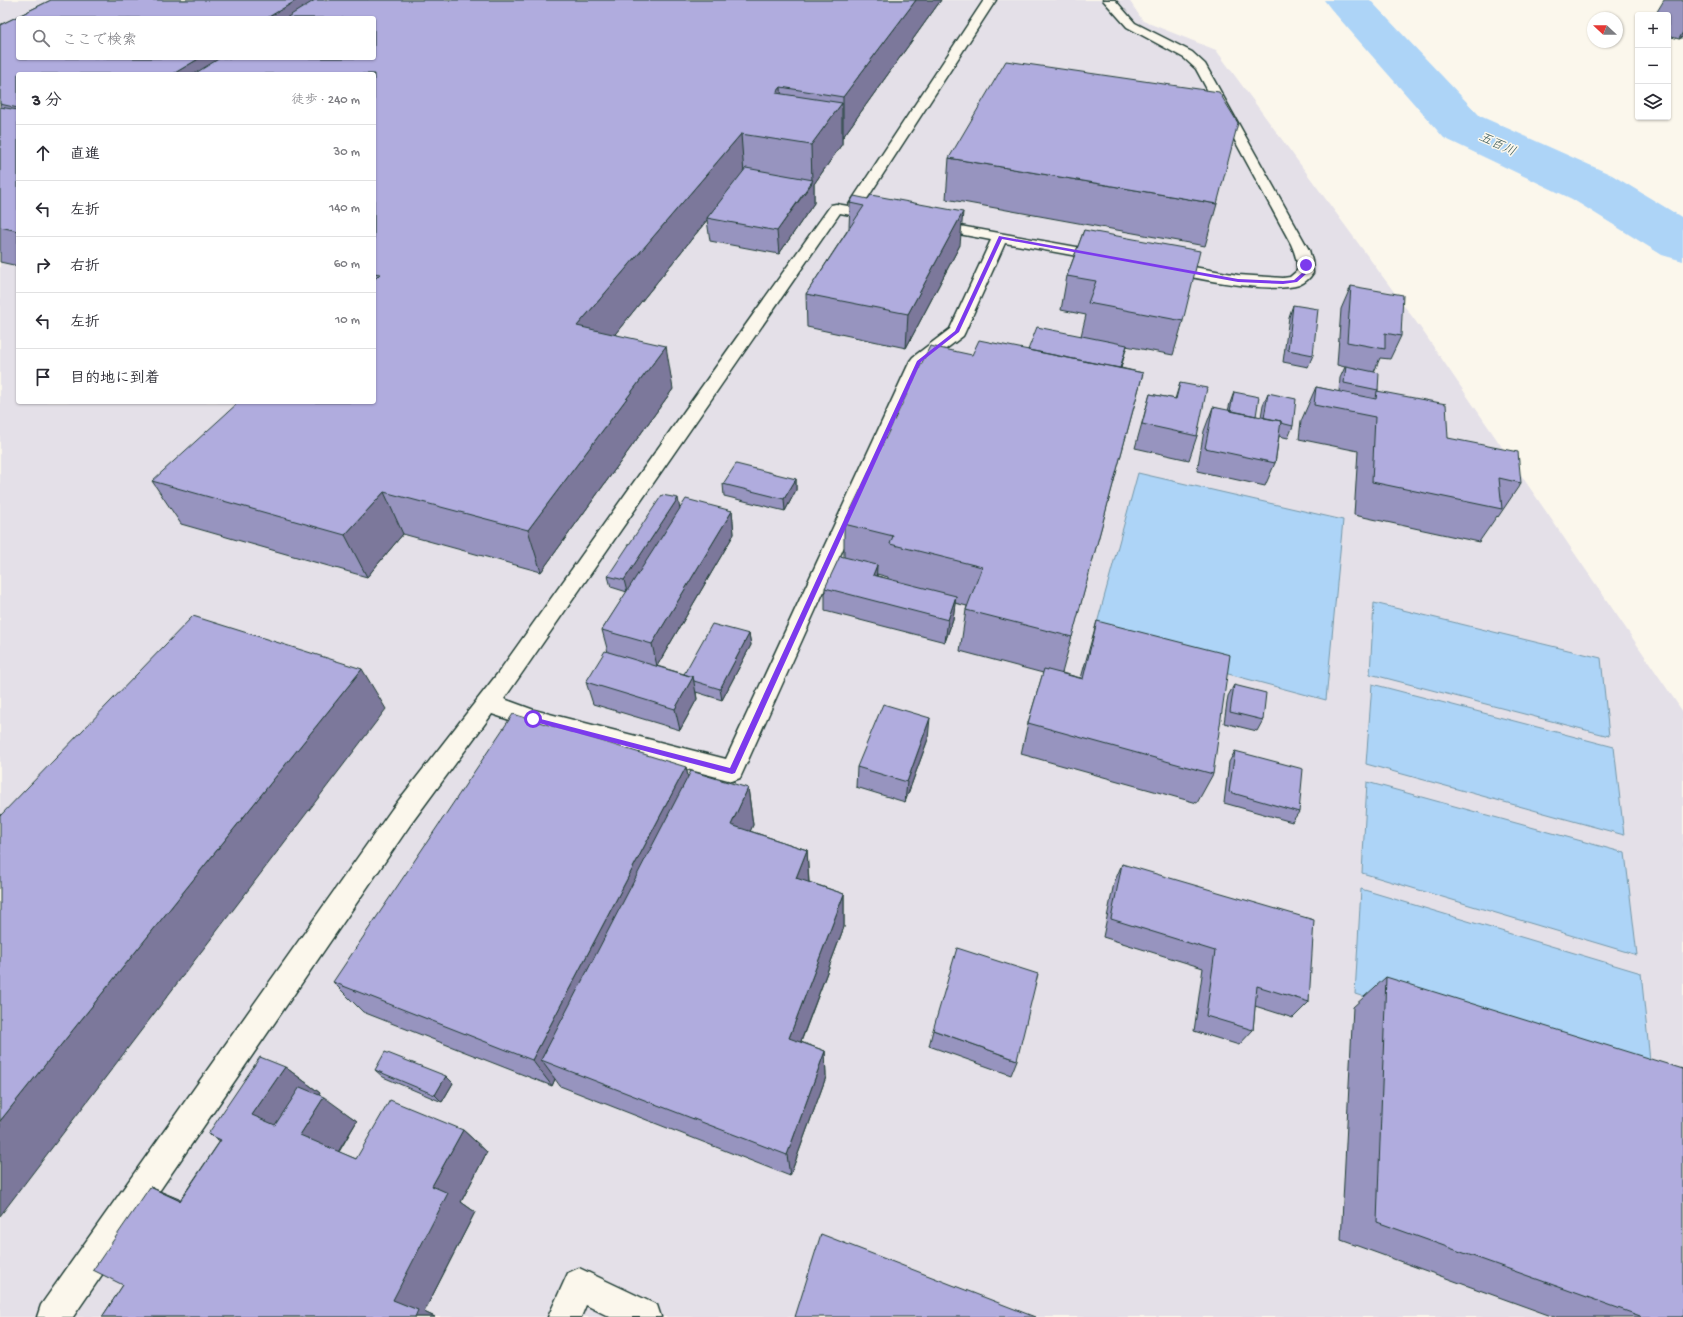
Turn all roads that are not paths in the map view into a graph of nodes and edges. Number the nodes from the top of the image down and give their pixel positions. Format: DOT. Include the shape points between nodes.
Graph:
graph roads {
  1 [pos="990,0"];
  2 [pos="1109,0"];
  3 [pos="852,211"];
  4 [pos="1000,237"];
  5 [pos="1123,260"];
  6 [pos="1146,264"];
  7 [pos="488,703"];
  8 [pos="53,1317"];
  9 [pos="564,1317"];
  10 [pos="645,1317"];
  1 -- 3 [label="lane"];
  2 -- 6 [label="lane" via="1131,25 1188,56 1201,67 1290,229 1306,265 1304,273 1295,281 1283,283 1238,280"];
  3 -- 4 [label="lane"];
  3 -- 7 [label="lane" via="836,208"];
  4 -- 5 [label="lane"];
  4 -- 7 [label="lane" via="957,332 919,361 732,771 533,719"];
  7 -- 8 [label="lane" via="401,817"];
  9 -- 10 [label="lane" via="579,1284"];
}
